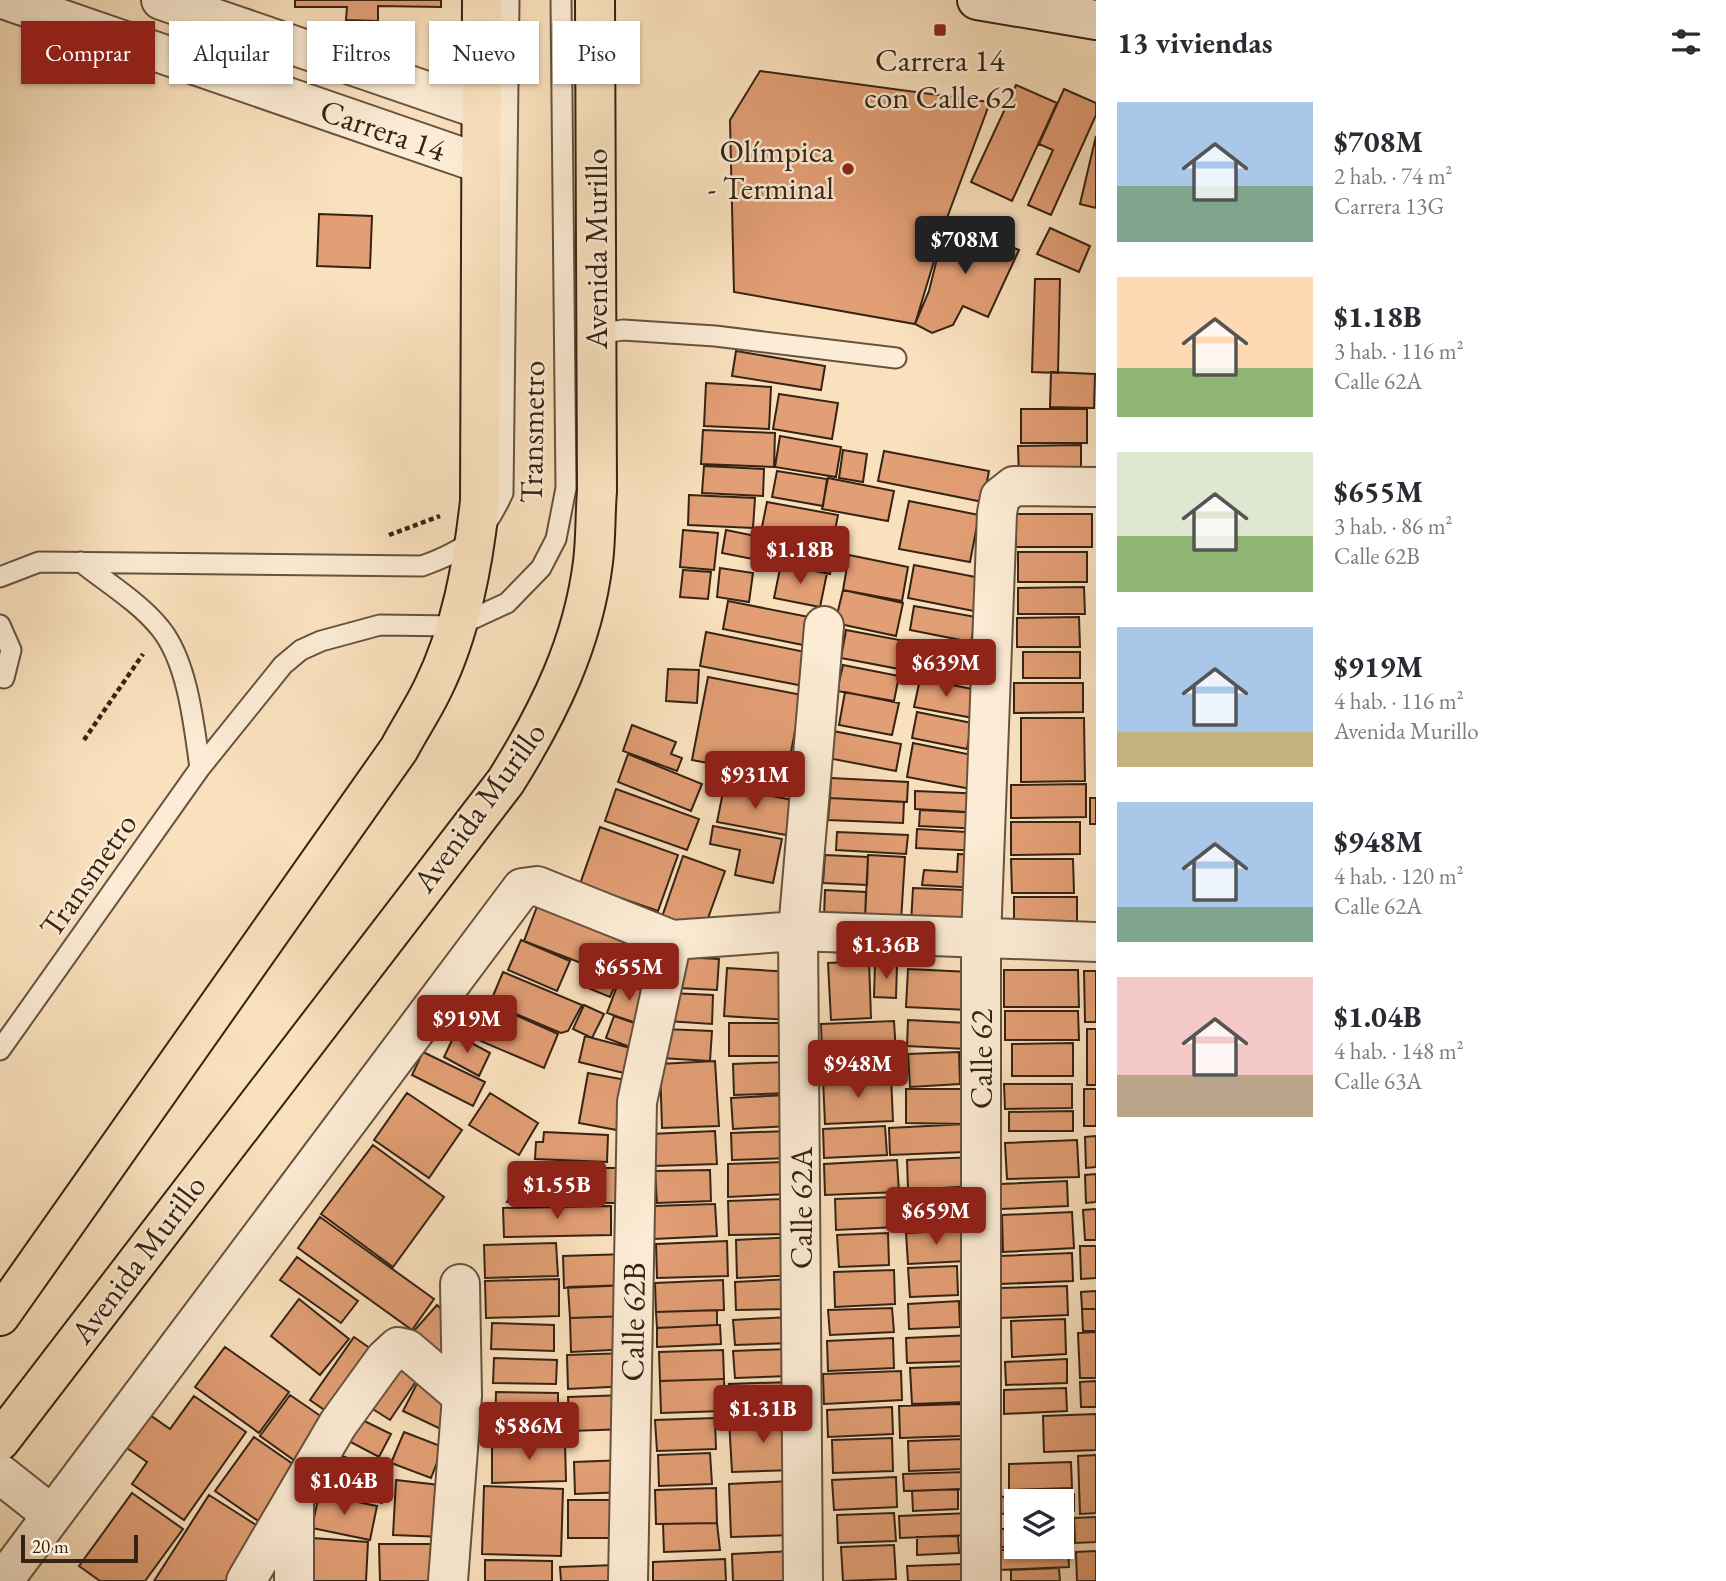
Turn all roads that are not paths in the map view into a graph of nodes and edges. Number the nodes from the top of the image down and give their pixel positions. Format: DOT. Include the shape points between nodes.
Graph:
graph roads {
  1 [pos="6,0"];
  2 [pos="161,0"];
  3 [pos="482,0"];
  4 [pos="509,0"];
  5 [pos="561,0"];
  6 [pos="595,0"];
  7 [pos="977,0"];
  8 [pos="1096,20"];
  9 [pos="482,110"];
  10 [pos="482,164"];
  11 [pos="597,334"];
  12 [pos="895,358"];
  13 [pos="1096,487"];
  14 [pos="476,540"];
  15 [pos="39,562"];
  16 [pos="81,562"];
  17 [pos="0,563"];
  18 [pos="0,577"];
  19 [pos="0,625"];
  20 [pos="457,626"];
  21 [pos="824,626"];
  22 [pos="4,678"];
  23 [pos="200,768"];
  24 [pos="799,931"];
  25 [pos="981,939"];
  26 [pos="672,940"];
  27 [pos="1096,942"];
  28 [pos="0,1050"];
  29 [pos="460,1284"];
  30 [pos="0,1317"];
  31 [pos="462,1396"];
  32 [pos="0,1441"];
  33 [pos="0,1474"];
  34 [pos="294,1501"];
  35 [pos="52,1515"];
  36 [pos="3,1577"];
  37 [pos="246,1581"];
  38 [pos="294,1581"];
  39 [pos="448,1581"];
  40 [pos="628,1581"];
  41 [pos="803,1581"];
  42 [pos="981,1581"];
  1 -- 10 [label="street, Carrera 14"];
  2 -- 9 [label="street, Carrera 14"];
  3 -- 9 [label="main road"];
  4 -- 14 [label="lane, Transmetro" via="503,493"];
  5 -- 20 [label="lane, Transmetro" via="566,488 556,539 541,568 507,603"];
  6 -- 11 [label="main road, Avenida Murillo"];
  7 -- 8 [label="street"];
  9 -- 10 [label="main road"];
  10 -- 14 [label="main road"];
  11 -- 12 [label="lane" via="623,330 715,336"];
  11 -- 32 [label="main road, Avenida Murillo" via="593,561 568,664 543,722 506,781"];
  13 -- 25 [label="street, Calle 62" via="1014,486 1000,496"];
  14 -- 16 [label="lane, Transmetro" via="422,566"];
  14 -- 20 [label="main road"];
  15 -- 16 [label="lane, Transmetro"];
  15 -- 17 [label="lane"];
  15 -- 18 [label="lane, Transmetro"];
  16 -- 23 [label="lane" via="144,612 168,639 184,682"];
  19 -- 22 [label="lane" via="11,650"];
  20 -- 23 [label="lane, Transmetro" via="380,625 301,650"];
  20 -- 30 [label="main road" via="434,687 399,749"];
  21 -- 24 [label="street, Calle 62A"];
  23 -- 28 [label="lane, Transmetro"];
  24 -- 25 [label="street"];
  24 -- 26 [label="street"];
  24 -- 41 [label="street, Calle 62A"];
  25 -- 27 [label="street"];
  25 -- 42 [label="street, Calle 62"];
  26 -- 35 [label="street" via="537,886 522,888"];
  26 -- 40 [label="street, Calle 62B" via="637,1102"];
  29 -- 31 [label="street"];
  31 -- 34 [label="street" via="407,1349 398,1347 338,1424"];
  31 -- 39 [label="street"];
  33 -- 35 [label="street"];
  34 -- 37 [label="street"];
  34 -- 38 [label="street"];
  35 -- 36 [label="street"];
}
